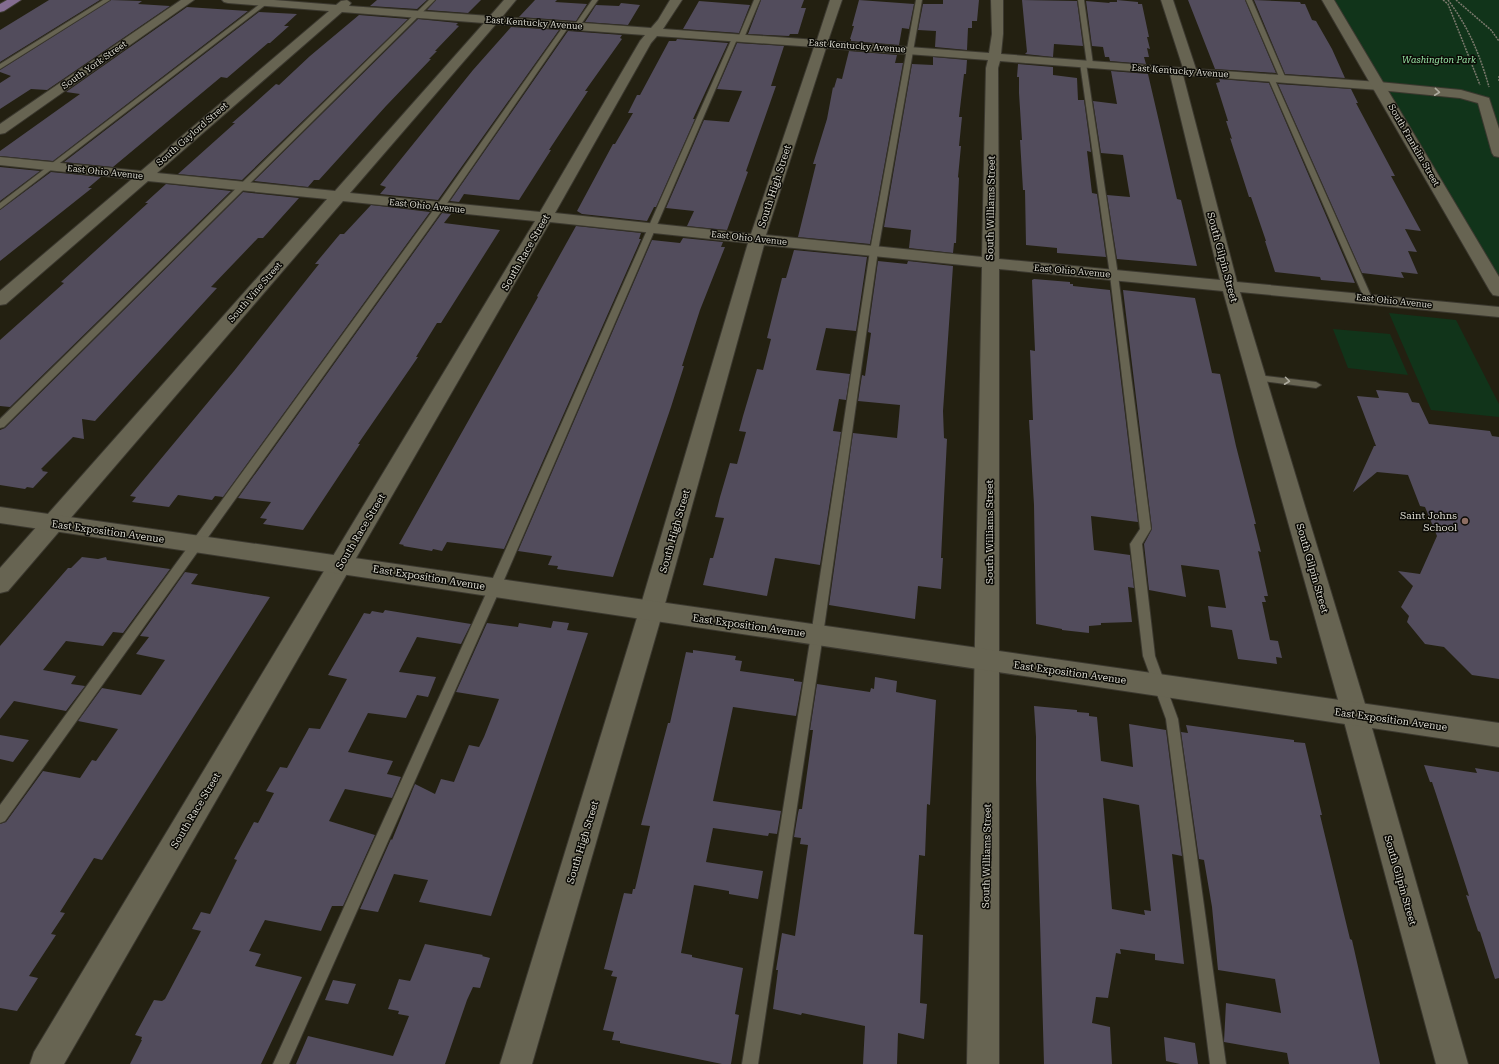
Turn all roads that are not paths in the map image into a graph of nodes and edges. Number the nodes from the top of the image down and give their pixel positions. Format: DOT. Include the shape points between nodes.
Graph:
graph roads {
  1 [pos="15,0"];
  2 [pos="106,0"];
  3 [pos="188,0"];
  4 [pos="228,0"];
  5 [pos="432,0"];
  6 [pos="510,0"];
  7 [pos="595,0"];
  8 [pos="676,0"];
  9 [pos="756,0"];
  10 [pos="836,0"];
  11 [pos="918,0"];
  12 [pos="997,0"];
  13 [pos="1081,0"];
  14 [pos="1167,0"];
  15 [pos="1249,0"];
  16 [pos="1328,0"];
  17 [pos="268,1"];
  18 [pos="343,4"];
  19 [pos="0,9"];
  20 [pos="417,15"];
  21 [pos="493,20"];
  22 [pos="572,26"];
  23 [pos="655,31"];
  24 [pos="738,37"];
  25 [pos="822,43"];
  26 [pos="910,50"];
  27 [pos="996,56"];
  28 [pos="1087,64"];
  29 [pos="0,67"];
  30 [pos="1184,72"];
  31 [pos="1277,78"];
  32 [pos="1379,86"];
  33 [pos="0,130"];
  34 [pos="1499,153"];
  35 [pos="0,162"];
  36 [pos="53,167"];
  37 [pos="143,176"];
  38 [pos="242,186"];
  39 [pos="338,197"];
  40 [pos="0,207"];
  41 [pos="440,207"];
  42 [pos="545,217"];
  43 [pos="651,228"];
  44 [pos="757,239"];
  45 [pos="874,251"];
  46 [pos="990,263"];
  47 [pos="1114,275"];
  48 [pos="1230,286"];
  49 [pos="1499,291"];
  50 [pos="1368,298"];
  51 [pos="0,300"];
  52 [pos="1499,312"];
  53 [pos="1257,378"];
  54 [pos="1316,385"];
  55 [pos="0,425"];
  56 [pos="0,515"];
  57 [pos="54,523"];
  58 [pos="197,544"];
  59 [pos="341,564"];
  60 [pos="0,584"];
  61 [pos="495,587"];
  62 [pos="652,611"];
  63 [pos="817,635"];
  64 [pos="988,660"];
  65 [pos="1159,686"];
  66 [pos="1355,714"];
  67 [pos="1499,735"];
  68 [pos="0,816"];
  69 [pos="46,1064"];
  70 [pos="281,1064"];
  71 [pos="516,1064"];
  72 [pos="750,1064"];
  73 [pos="983,1064"];
  74 [pos="1218,1064"];
  75 [pos="1452,1064"];
  1 -- 19 [label="main road"];
  2 -- 29 [label="lane"];
  3 -- 33 [label="street, South York Street"];
  4 -- 17 [label="street, East Kentucky Avenue"];
  5 -- 20 [label="lane"];
  6 -- 21 [label="street, South Vine Street"];
  7 -- 22 [label="lane"];
  8 -- 23 [label="street, South Race Street"];
  9 -- 24 [label="lane"];
  10 -- 25 [label="street, South High Street"];
  11 -- 26 [label="lane"];
  12 -- 27 [label="street, South Williams Street"];
  13 -- 28 [label="lane"];
  14 -- 30 [label="street, South Gilpin Street"];
  15 -- 31 [label="lane"];
  16 -- 32 [label="street, South Franklin Street"];
  17 -- 18 [label="street, East Kentucky Avenue"];
  17 -- 36 [label="lane"];
  18 -- 20 [label="street, East Kentucky Avenue"];
  18 -- 37 [label="street, South Gaylord Street"];
  20 -- 21 [label="street, East Kentucky Avenue"];
  20 -- 38 [label="lane"];
  21 -- 22 [label="street, East Kentucky Avenue"];
  21 -- 39 [label="street, South Vine Street"];
  22 -- 23 [label="street, East Kentucky Avenue"];
  22 -- 41 [label="lane"];
  23 -- 24 [label="street, East Kentucky Avenue"];
  23 -- 42 [label="street, South Race Street" via="646,41"];
  24 -- 25 [label="street, East Kentucky Avenue"];
  24 -- 43 [label="lane"];
  25 -- 26 [label="street, East Kentucky Avenue"];
  25 -- 44 [label="street, South High Street"];
  26 -- 27 [label="street, East Kentucky Avenue"];
  26 -- 45 [label="lane"];
  27 -- 28 [label="street, East Kentucky Avenue"];
  27 -- 46 [label="street, South Williams Street" via="992,68"];
  28 -- 30 [label="street, East Kentucky Avenue"];
  28 -- 47 [label="lane"];
  30 -- 31 [label="street, East Kentucky Avenue"];
  30 -- 48 [label="street, South Gilpin Street"];
  31 -- 32 [label="street, East Kentucky Avenue"];
  31 -- 50 [label="lane"];
  32 -- 34 [label="street, East Kentucky Avenue, one-way" via="1461,94 1485,93"];
  32 -- 49 [label="street, South Franklin Street"];
  35 -- 36 [label="street, East Ohio Avenue"];
  36 -- 37 [label="street, East Ohio Avenue"];
  36 -- 40 [label="lane"];
  37 -- 38 [label="street, East Ohio Avenue"];
  37 -- 51 [label="street, South Gaylord Street"];
  38 -- 39 [label="street, East Ohio Avenue"];
  38 -- 55 [label="lane"];
  39 -- 41 [label="street, East Ohio Avenue"];
  39 -- 57 [label="street, South Vine Street"];
  41 -- 42 [label="street, East Ohio Avenue"];
  41 -- 58 [label="lane"];
  42 -- 43 [label="street, East Ohio Avenue"];
  42 -- 59 [label="street, South Race Street"];
  43 -- 44 [label="street, East Ohio Avenue"];
  43 -- 61 [label="lane"];
  44 -- 45 [label="street, East Ohio Avenue"];
  44 -- 62 [label="street, South High Street"];
  45 -- 46 [label="street, East Ohio Avenue"];
  45 -- 63 [label="lane"];
  46 -- 47 [label="street, East Ohio Avenue"];
  46 -- 64 [label="street, South Williams Street"];
  47 -- 48 [label="street, East Ohio Avenue"];
  47 -- 65 [label="lane" via="1146,529 1136,544 1149,656"];
  48 -- 50 [label="street, East Ohio Avenue"];
  48 -- 53 [label="street, South Gilpin Street"];
  50 -- 52 [label="street, East Ohio Avenue"];
  53 -- 54 [label="lane, one-way"];
  53 -- 66 [label="street, South Gilpin Street"];
  56 -- 57 [label="street, East Exposition Avenue"];
  57 -- 58 [label="street, East Exposition Avenue"];
  57 -- 60 [label="street, South Vine Street"];
  58 -- 59 [label="street, East Exposition Avenue"];
  58 -- 68 [label="lane"];
  59 -- 61 [label="street, East Exposition Avenue"];
  59 -- 69 [label="street, South Race Street"];
  61 -- 62 [label="street, East Exposition Avenue"];
  61 -- 70 [label="lane"];
  62 -- 63 [label="street, East Exposition Avenue"];
  62 -- 71 [label="street, South High Street"];
  63 -- 64 [label="street, East Exposition Avenue"];
  63 -- 72 [label="lane"];
  64 -- 65 [label="street, East Exposition Avenue"];
  64 -- 73 [label="street, South Williams Street"];
  65 -- 66 [label="street, East Exposition Avenue"];
  65 -- 74 [label="lane" via="1172,718"];
  66 -- 67 [label="street, East Exposition Avenue"];
  66 -- 75 [label="street, South Gilpin Street"];
}
